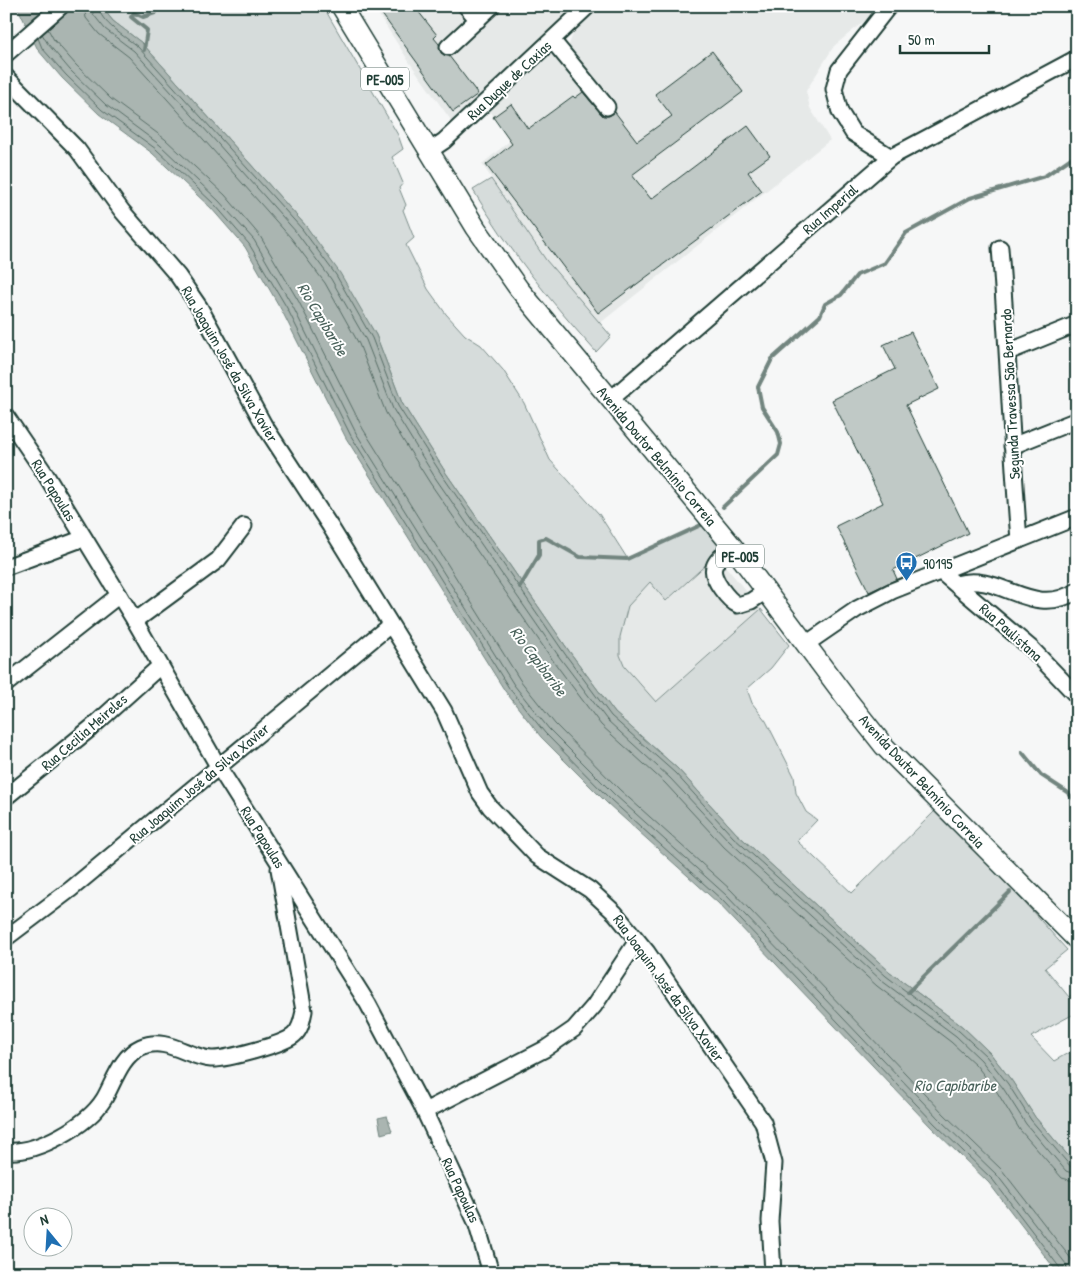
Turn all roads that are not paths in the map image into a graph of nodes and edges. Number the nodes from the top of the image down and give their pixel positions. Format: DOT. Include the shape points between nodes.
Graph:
graph roads {
  1 [pos="61,6"];
  2 [pos="341,6"];
  3 [pos="466,6"];
  4 [pos="492,6"];
  5 [pos="588,6"];
  6 [pos="884,8"];
  7 [pos="478,20"];
  8 [pos="552,40"];
  9 [pos="448,47"];
  10 [pos="8,52"];
  11 [pos="1077,58"];
  12 [pos="6,77"];
  13 [pos="607,107"];
  14 [pos="429,151"];
  15 [pos="891,157"];
  16 [pos="1000,248"];
  17 [pos="1077,324"];
  18 [pos="1008,352"];
  19 [pos="610,400"];
  20 [pos="6,416"];
  21 [pos="1077,420"];
  22 [pos="1012,446"];
  23 [pos="1077,517"];
  24 [pos="244,526"];
  25 [pos="84,538"];
  26 [pos="1019,540"];
  27 [pos="733,547"];
  28 [pos="6,567"];
  29 [pos="941,572"];
  30 [pos="956,584"];
  31 [pos="766,591"];
  32 [pos="1077,591"];
  33 [pos="118,595"];
  34 [pos="135,621"];
  35 [pos="390,625"];
  36 [pos="806,644"];
  37 [pos="160,666"];
  38 [pos="6,684"];
  39 [pos="1077,696"];
  40 [pos="218,766"];
  41 [pos="6,797"];
  42 [pos="278,861"];
  43 [pos="6,938"];
  44 [pos="637,940"];
  45 [pos="1077,940"];
  46 [pos="425,1111"];
  47 [pos="6,1152"];
  48 [pos="491,1273"];
  49 [pos="773,1273"];
  1 -- 10 [label="street"];
  2 -- 14 [label="main road, Avenida Doutor Belmínio Correia / PE-005"];
  3 -- 7 [label="street"];
  4 -- 7 [label="street"];
  5 -- 8 [label="street, Rua Duque de Caxias"];
  6 -- 15 [label="street" via="839,70 834,89 840,112 853,133"];
  7 -- 9 [label="street"];
  8 -- 13 [label="street"];
  8 -- 14 [label="street, Rua Duque de Caxias" via="444,141"];
  11 -- 15 [label="street, Rua Imperial"];
  12 -- 35 [label="street, Rua Joaquim José da Silva Xavier" via="78,149 122,210 178,276 200,308 264,425"];
  14 -- 19 [label="main road, Avenida Doutor Belmínio Correia / PE-005" via="493,254"];
  15 -- 19 [label="street, Rua Imperial"];
  16 -- 18 [label="street, Segunda Travessa São Bernardo"];
  17 -- 18 [label="street"];
  18 -- 22 [label="street, Segunda Travessa São Bernardo"];
  19 -- 27 [label="main road, Avenida Doutor Belmínio Correia / PE-005"];
  20 -- 25 [label="street, Rua Papoulas"];
  21 -- 22 [label="street"];
  22 -- 26 [label="street, Segunda Travessa São Bernardo"];
  23 -- 26 [label="street"];
  24 -- 34 [label="street" via="218,560"];
  25 -- 28 [label="street"];
  25 -- 33 [label="street, Rua Papoulas"];
  26 -- 29 [label="street"];
  27 -- 31 [label="main road, Avenida Doutor Belmínio Correia / PE-005"];
  27 -- 31 [label="street" via="718,560 713,572 729,597 738,605 745,604"];
  29 -- 30 [label="street, Rua Paulistana"];
  29 -- 36 [label="street" via="892,591"];
  30 -- 32 [label="street" via="970,580 986,582 1027,597 1046,600"];
  30 -- 39 [label="street, Rua Paulistana" via="1032,649"];
  31 -- 36 [label="main road, Avenida Doutor Belmínio Correia / PE-005"];
  33 -- 34 [label="street, Rua Papoulas"];
  33 -- 38 [label="street"];
  34 -- 37 [label="street, Rua Papoulas"];
  35 -- 40 [label="street, Rua Joaquim José da Silva Xavier"];
  35 -- 44 [label="street, Rua Joaquim José da Silva Xavier" via="444,711 480,792 490,807 537,856 603,900"];
  36 -- 45 [label="main road, Avenida Doutor Belmínio Correia / PE-005" via="884,746"];
  37 -- 40 [label="street, Rua Papoulas"];
  37 -- 41 [label="street, Rua Cecilia Meireles" via="91,728"];
  40 -- 42 [label="street, Rua Papoulas"];
  40 -- 43 [label="street, Rua Joaquim José da Silva Xavier" via="71,890"];
  42 -- 46 [label="street, Rua Papoulas" via="368,1004"];
  42 -- 47 [label="street" via="304,1011 297,1033 284,1042 210,1059 168,1045 140,1047 117,1073 102,1102 76,1126 44,1144"];
  44 -- 46 [label="street" via="594,1006 574,1029 545,1049"];
  44 -- 49 [label="street, Rua Joaquim José da Silva Xavier" via="763,1122 774,1163 770,1221"];
  46 -- 48 [label="street, Rua Papoulas" via="478,1229"];
}
